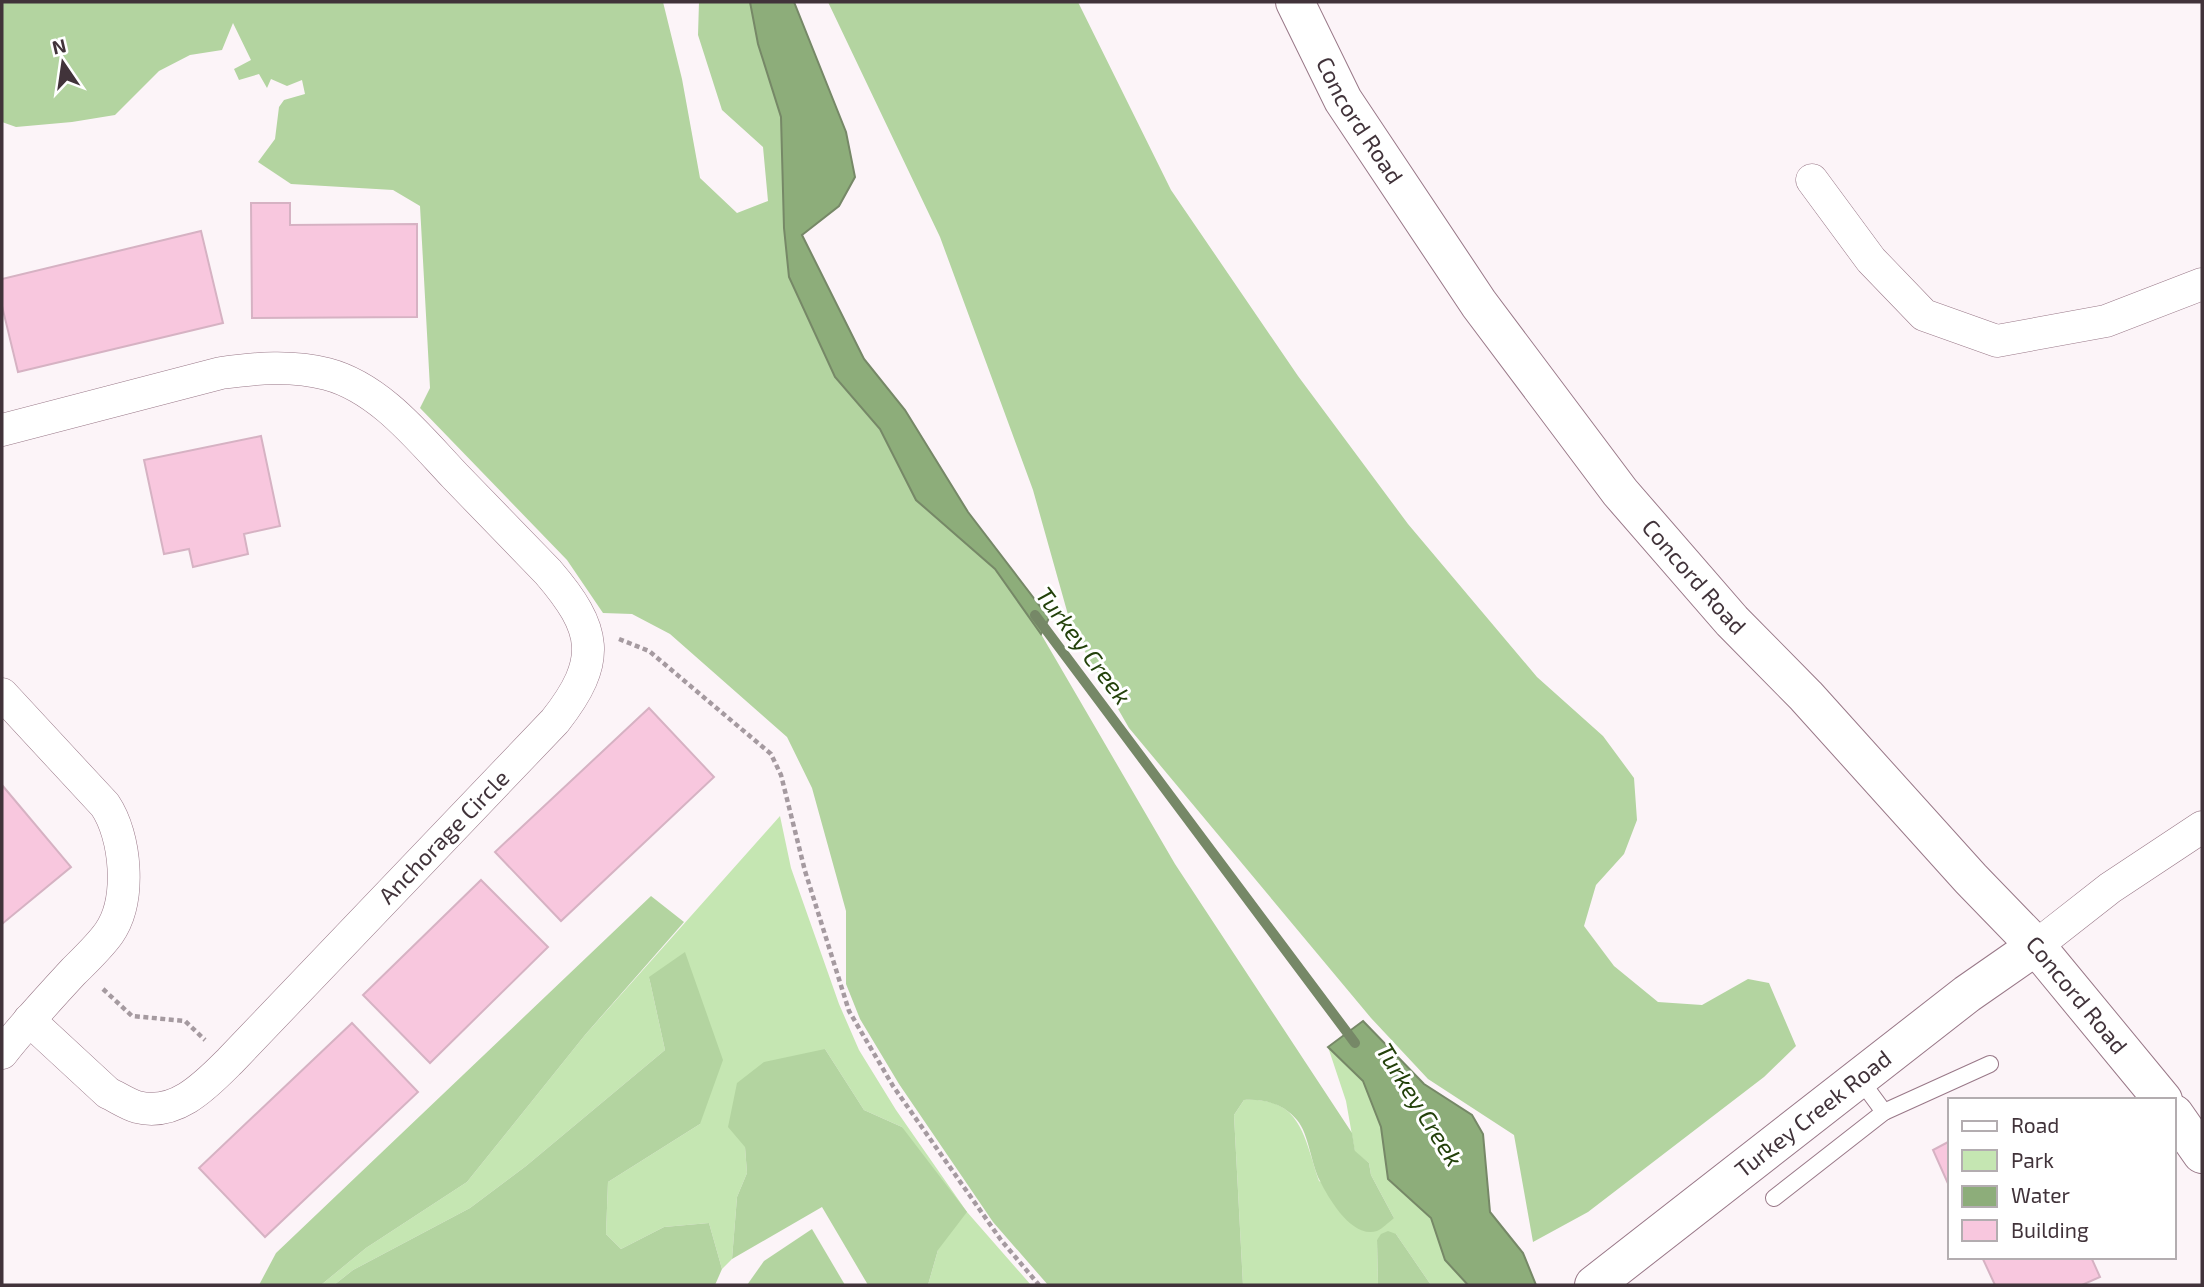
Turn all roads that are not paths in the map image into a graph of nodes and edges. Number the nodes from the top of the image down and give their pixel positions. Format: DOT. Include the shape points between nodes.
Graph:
graph roads {
  1 [pos="1296,2"];
  2 [pos="1812,180"];
  3 [pos="2202,284"];
  4 [pos="2,430"];
  5 [pos="2,694"];
  6 [pos="2202,827"];
  7 [pos="2036,946"];
  8 [pos="29,1020"];
  9 [pos="2,1053"];
  10 [pos="1990,1064"];
  11 [pos="1859,1078"];
  12 [pos="2161,1098"];
  13 [pos="1884,1112"];
  14 [pos="2176,1117"];
  15 [pos="2202,1154"];
  16 [pos="1774,1198"];
  17 [pos="1606,1276"];
  1 -- 7 [label="main road, Concord Road" via="1350,111 1479,304 1620,492 1732,621"];
  2 -- 3 [label="street" via="1871,260 1924,315 1997,341 2106,321"];
  4 -- 8 [label="street, Anchorage Circle" via="221,373 255,368 328,374 366,393 408,428 568,595 578,611 589,657 580,683 555,721 230,1061 187,1100 149,1109 108,1093"];
  5 -- 8 [label="street" via="105,805 114,819 122,853 121,904 110,932"];
  6 -- 7 [label="street" via="2110,888"];
  7 -- 11 [label="main road, Turkey Creek Road"];
  7 -- 12 [label="main road, Concord Road"];
  8 -- 9 [label="street"];
  10 -- 13 [label="lane"];
  11 -- 13 [label="lane"];
  11 -- 17 [label="main road, Turkey Creek Road"];
  13 -- 16 [label="lane"];
  14 -- 15 [label="main road"];
}
